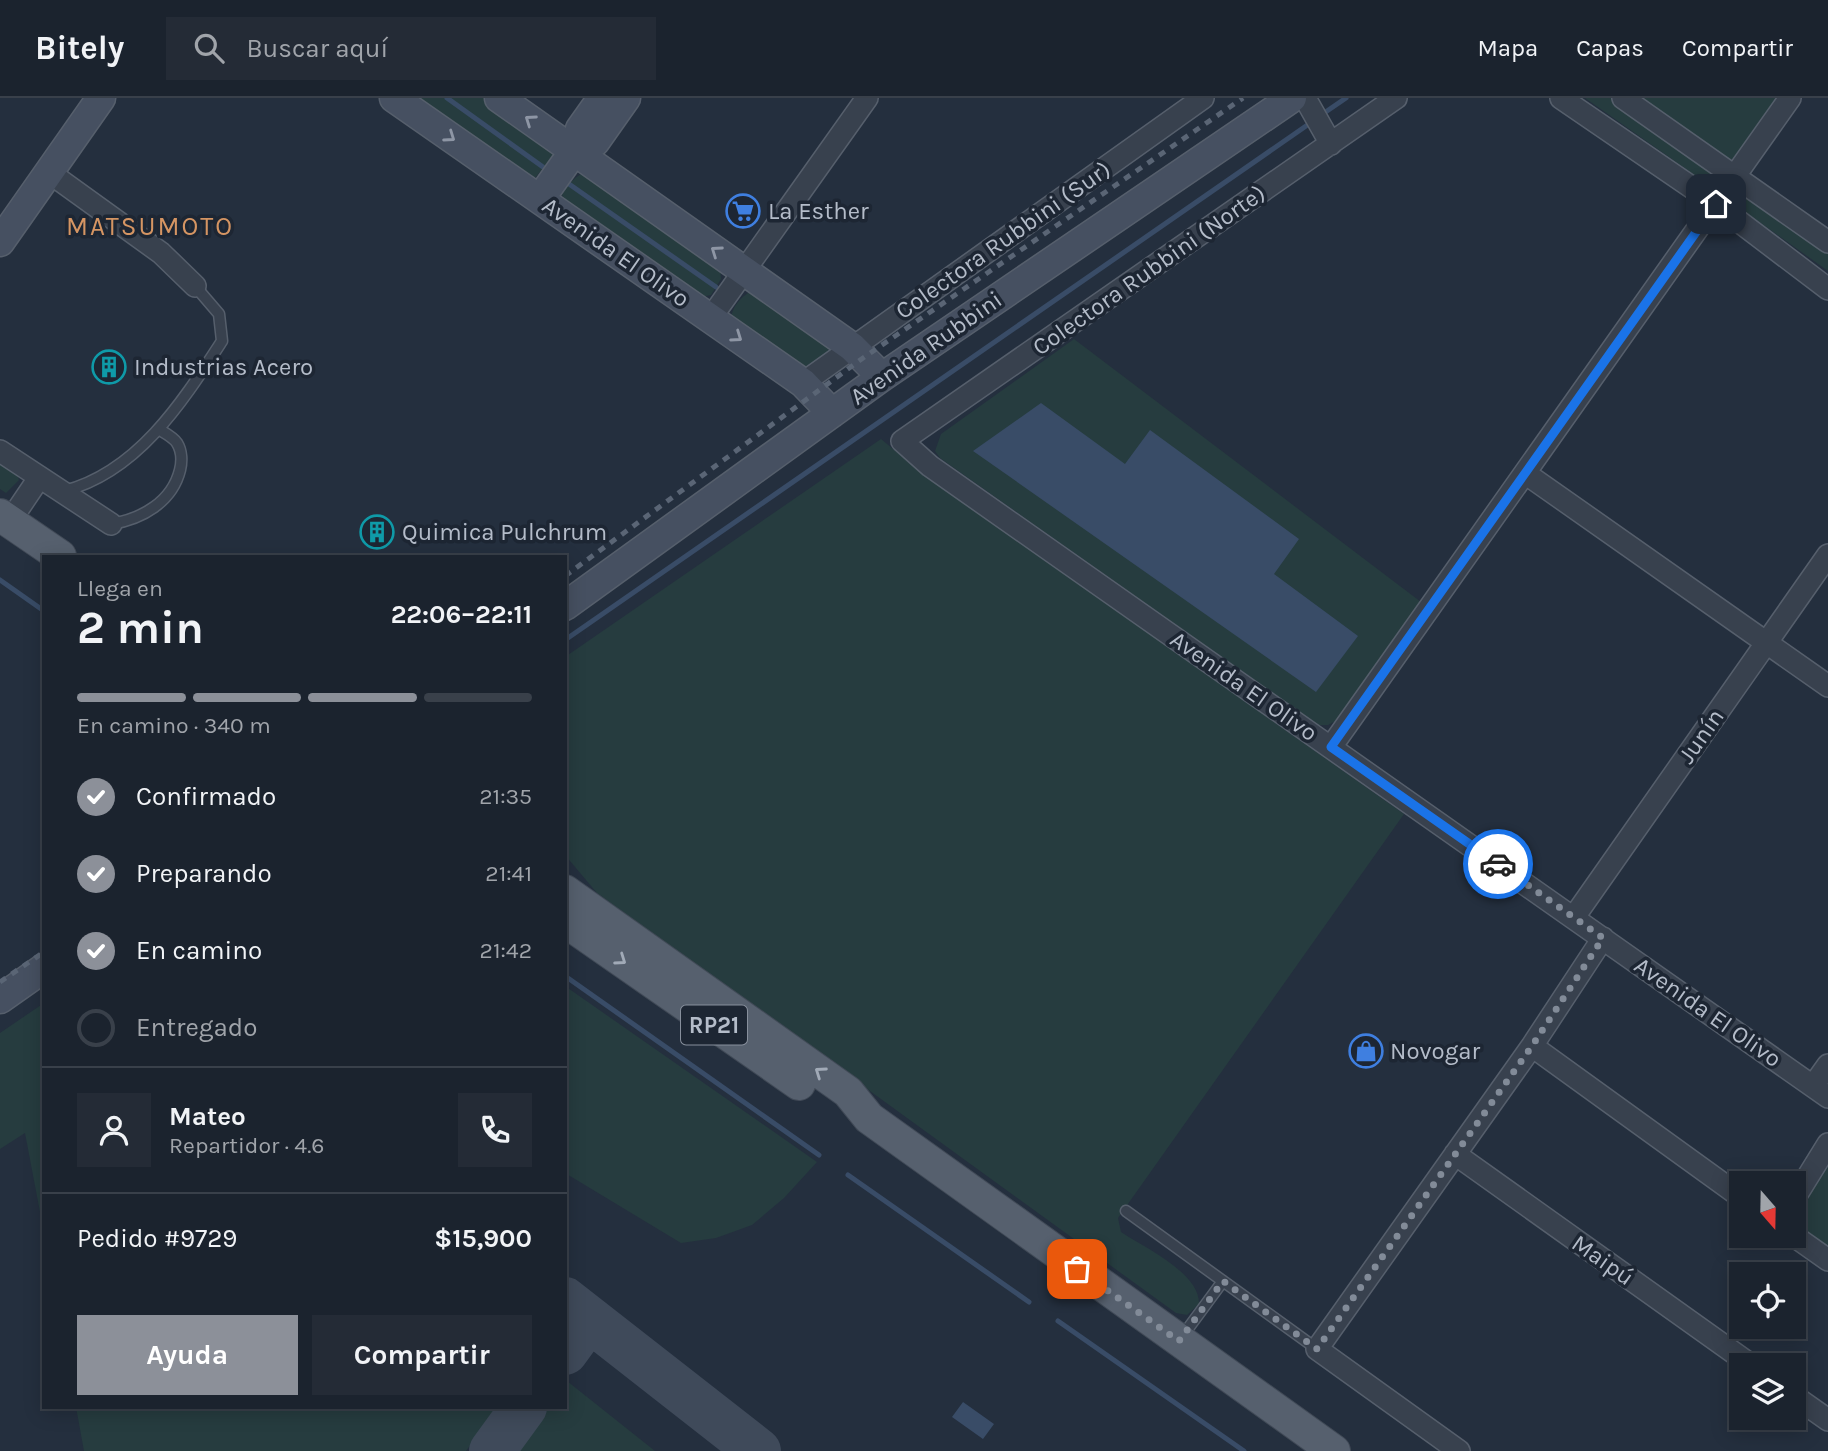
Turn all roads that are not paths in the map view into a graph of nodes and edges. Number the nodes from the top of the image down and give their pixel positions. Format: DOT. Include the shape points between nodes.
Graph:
graph roads {
  1 [pos="101,98"];
  2 [pos="394,98"];
  3 [pos="499,98"];
  4 [pos="602,98"];
  5 [pos="626,98"];
  6 [pos="867,98"];
  7 [pos="1292,98"];
  8 [pos="1305,98"];
  9 [pos="1396,98"];
  10 [pos="1561,98"];
  11 [pos="1623,98"];
  12 [pos="1790,98"];
  13 [pos="1192,101"];
  14 [pos="1331,144"];
  15 [pos="574,151"];
  16 [pos="50,173"];
  17 [pos="1736,177"];
  18 [pos="540,199"];
  19 [pos="1716,204"];
  20 [pos="0,242"];
  21 [pos="1828,242"];
  22 [pos="744,271"];
  23 [pos="195,286"];
  24 [pos="1828,289"];
  25 [pos="710,318"];
  26 [pos="852,347"];
  27 [pos="883,377"];
  28 [pos="803,383"];
  29 [pos="832,413"];
  30 [pos="160,430"];
  31 [pos="902,441"];
  32 [pos="0,451"];
  33 [pos="1525,473"];
  34 [pos="39,478"];
  35 [pos="60,492"];
  36 [pos="5,518"];
  37 [pos="111,524"];
  38 [pos="59,555"];
  39 [pos="1828,555"];
  40 [pos="567,605"];
  41 [pos="1766,643"];
  42 [pos="1828,686"];
  43 [pos="1331,747"];
  44 [pos="567,892"];
  45 [pos="1573,917"];
  46 [pos="567,922"];
  47 [pos="1603,938"];
  48 [pos="42,969"];
  49 [pos="0,999"];
  50 [pos="1532,1046"];
  51 [pos="1828,1065"];
  52 [pos="1821,1091"];
  53 [pos="869,1118"];
  54 [pos="1828,1144"];
  55 [pos="1455,1154"];
  56 [pos="1806,1180"];
  57 [pos="1729,1188"];
  58 [pos="1126,1211"];
  59 [pos="1806,1244"];
  60 [pos="1828,1260"];
  61 [pos="1223,1281"];
  62 [pos="1179,1341"];
  63 [pos="1317,1349"];
  64 [pos="1734,1353"];
  65 [pos="1806,1404"];
  66 [pos="1828,1420"];
  67 [pos="1334,1451"];
  68 [pos="1459,1451"];
  1 -- 16 [label="street"];
  2 -- 18 [label="street, Avenida El Olivo, one-way"];
  15 -- 3 [label="street, one-way"];
  4 -- 15 [label="street" via="580,129"];
  5 -- 15 [label="street" via="596,142"];
  6 -- 22 [label="street"];
  7 -- 27 [label="street, Avenida Rubbini"];
  8 -- 14 [label="street"];
  9 -- 14 [label="street, Colectora Rubbini (Norte)"];
  10 -- 19 [label="street"];
  11 -- 17 [label="street"];
  12 -- 17 [label="street"];
  13 -- 26 [label="street, Colectora Rubbini (Sur)"];
  14 -- 31 [label="street, Colectora Rubbini (Norte)"];
  15 -- 18 [label="street"];
  22 -- 15 [label="street, one-way"];
  16 -- 20 [label="street"];
  16 -- 23 [label="street" via="161,253"];
  17 -- 19 [label="street"];
  17 -- 21 [label="street"];
  18 -- 25 [label="street, Avenida El Olivo"];
  19 -- 24 [label="street"];
  19 -- 33 [label="street"];
  22 -- 25 [label="street"];
  22 -- 26 [label="street"];
  23 -- 30 [label="lane" via="219,314 222,341"];
  25 -- 28 [label="street, Avenida El Olivo, one-way"];
  26 -- 27 [label="street"];
  26 -- 28 [label="street, Colectora Rubbini (Sur)"];
  27 -- 29 [label="street, Avenida Rubbini"];
  28 -- 29 [label="street, Avenida El Olivo"];
  29 -- 40 [label="street, Avenida Rubbini"];
  30 -- 35 [label="lane" via="89,484"];
  30 -- 37 [label="lane" via="177,443 182,460 176,485 156,507 132,521"];
  31 -- 43 [label="street, Avenida El Olivo" via="930,466"];
  32 -- 34 [label="street"];
  33 -- 41 [label="street"];
  33 -- 43 [label="street"];
  34 -- 35 [label="street"];
  34 -- 36 [label="street"];
  35 -- 37 [label="street"];
  36 -- 38 [label="main road"];
  39 -- 41 [label="street, Junín"];
  41 -- 42 [label="street"];
  41 -- 45 [label="street, Junín"];
  43 -- 45 [label="street, Avenida El Olivo"];
  53 -- 44 [label="main road, RP21, one-way" via="848,1092"];
  45 -- 47 [label="street, Avenida El Olivo"];
  46 -- 53 [label="main road, RP21, one-way" via="830,1105"];
  47 -- 50 [label="street"];
  47 -- 52 [label="street, Avenida El Olivo"];
  48 -- 49 [label="street"];
  50 -- 55 [label="street"];
  50 -- 57 [label="street"];
  51 -- 52 [label="street"];
  53 -- 62 [label="main road, RP21"];
  54 -- 56 [label="street"];
  55 -- 63 [label="street"];
  55 -- 64 [label="street, Maipú"];
  58 -- 61 [label="lane"];
  59 -- 60 [label="street"];
  61 -- 62 [label="lane"];
  61 -- 63 [label="lane"];
  62 -- 67 [label="main road, RP21"];
  63 -- 68 [label="street"];
  65 -- 66 [label="street"];
}
